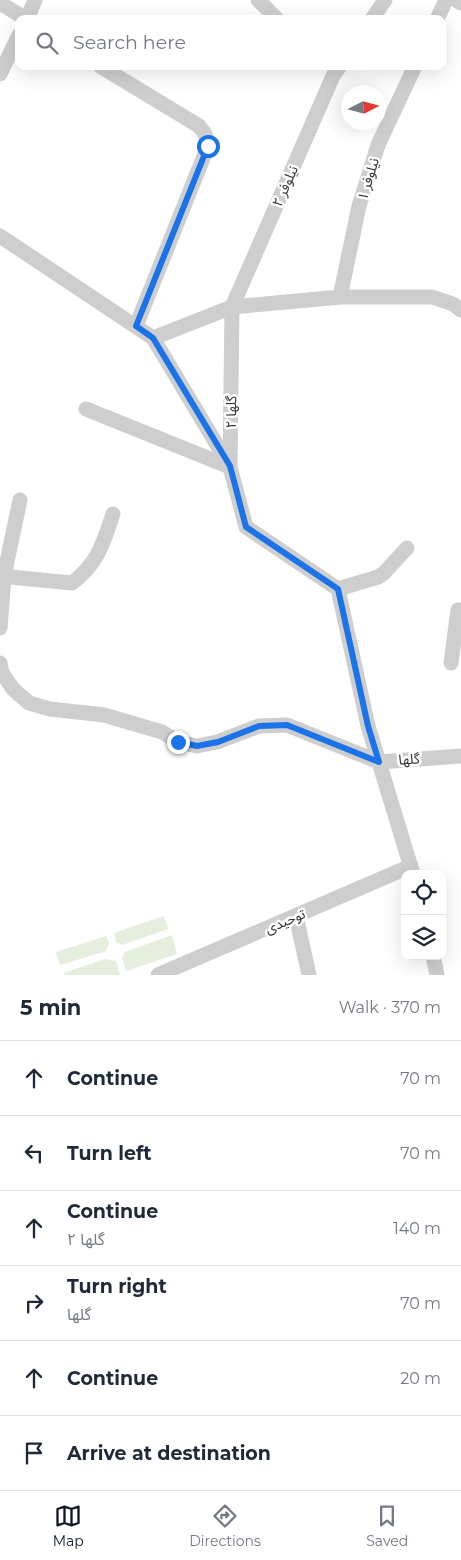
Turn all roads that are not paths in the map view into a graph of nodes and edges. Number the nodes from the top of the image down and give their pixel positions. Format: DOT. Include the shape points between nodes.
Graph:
graph roads {
  1 [pos="35,0"];
  2 [pos="258,0"];
  3 [pos="385,0"];
  4 [pos="446,0"];
  5 [pos="456,0"];
  6 [pos="0,3"];
  7 [pos="461,3"];
  8 [pos="20,15"];
  9 [pos="28,15"];
  10 [pos="273,15"];
  11 [pos="375,15"];
  12 [pos="439,15"];
  13 [pos="15,43"];
  14 [pos="107,70"];
  15 [pos="332,70"];
  16 [pos="413,70"];
  17 [pos="0,74"];
  18 [pos="0,236"];
  19 [pos="340,297"];
  20 [pos="232,307"];
  21 [pos="461,310"];
  22 [pos="136,326"];
  23 [pos="153,338"];
  24 [pos="86,409"];
  25 [pos="230,466"];
  26 [pos="20,500"];
  27 [pos="113,514"];
  28 [pos="407,548"];
  29 [pos="2,576"];
  30 [pos="338,589"];
  31 [pos="461,610"];
  32 [pos="0,628"];
  33 [pos="0,663"];
  34 [pos="451,663"];
  35 [pos="461,756"];
  36 [pos="379,762"];
  37 [pos="412,870"];
  38 [pos="401,874"];
  39 [pos="296,916"];
  40 [pos="434,960"];
  41 [pos="162,974"];
  42 [pos="309,975"];
  43 [pos="437,975"];
  1 -- 9 [label="street"];
  2 -- 10 [label="street"];
  3 -- 11 [label="street"];
  4 -- 12 [label="street"];
  5 -- 7 [label="street"];
  6 -- 8 [label="street"];
  13 -- 17 [label="street"];
  14 -- 22 [label="street" via="199,126 208,146"];
  15 -- 20 [label="street, نیلوفر ۲"];
  16 -- 19 [label="street, نیلوفر ۱" via="378,145 359,206"];
  18 -- 22 [label="street"];
  19 -- 20 [label="street"];
  19 -- 21 [label="street" via="432,297"];
  20 -- 23 [label="street"];
  20 -- 25 [label="street, گلها ۲"];
  22 -- 23 [label="street"];
  23 -- 25 [label="street"];
  24 -- 25 [label="street"];
  25 -- 30 [label="street, گلها ۲" via="246,527"];
  26 -- 29 [label="street"];
  27 -- 29 [label="street" via="104,542 89,570 72,583"];
  28 -- 30 [label="street" via="378,577"];
  29 -- 32 [label="street"];
  30 -- 36 [label="street"];
  31 -- 34 [label="street" via="458,610"];
  33 -- 36 [label="street, گلها" via="2,673 13,689 29,703 50,710 104,715 197,746 218,742 259,726 287,725"];
  35 -- 36 [label="street, گلها"];
  36 -- 37 [label="street"];
  38 -- 39 [label="street, توحیدی"];
  39 -- 41 [label="street, توحیدی"];
  39 -- 42 [label="street"];
  40 -- 43 [label="street"];
}
